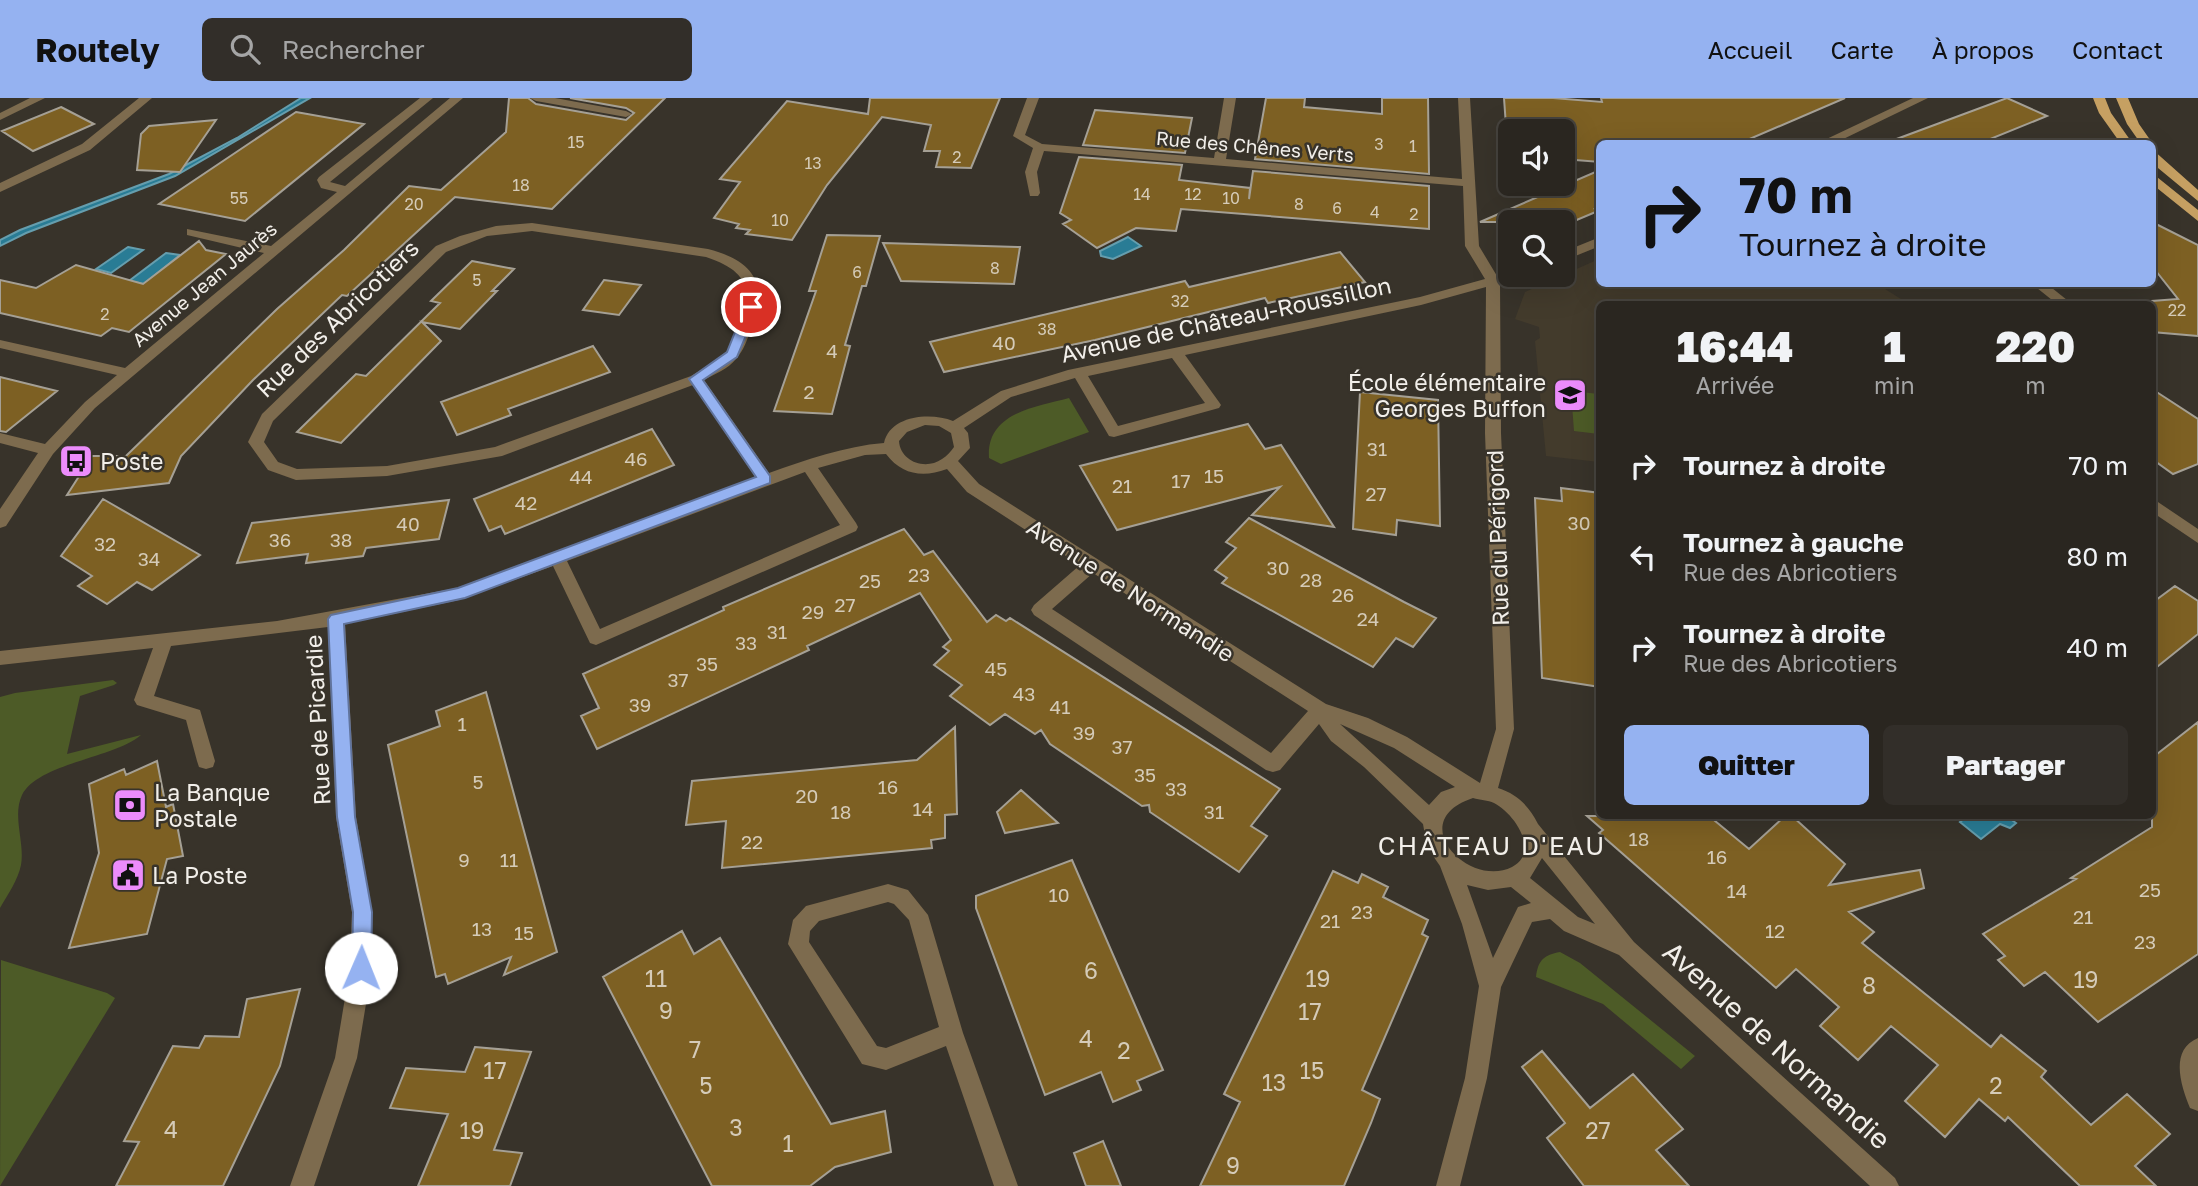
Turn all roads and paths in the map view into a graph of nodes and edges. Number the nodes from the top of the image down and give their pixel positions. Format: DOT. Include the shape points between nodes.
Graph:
graph roads {
  1 [pos="38,98"];
  2 [pos="146,98"];
  3 [pos="427,98"];
  4 [pos="457,98"];
  5 [pos="536,98"];
  6 [pos="1033,98"];
  7 [pos="1230,98"];
  8 [pos="1464,98"];
  9 [pos="1922,98"];
  10 [pos="2099,98"];
  11 [pos="2122,98"];
  12 [pos="626,114"];
  13 [pos="0,117"];
  14 [pos="1831,140"];
  15 [pos="2124,140"];
  16 [pos="2144,140"];
  17 [pos="1039,146"];
  18 [pos="2156,157"];
  19 [pos="1219,162"];
  20 [pos="2156,180"];
  21 [pos="1469,183"];
  22 [pos="0,188"];
  23 [pos="347,190"];
  24 [pos="1034,193"];
  25 [pos="2198,197"];
  26 [pos="2198,217"];
  27 [pos="192,232"];
  28 [pos="1596,243"];
  29 [pos="274,251"];
  30 [pos="1575,252"];
  31 [pos="1498,280"];
  32 [pos="1493,282"];
  33 [pos="2043,287"];
  34 [pos="2061,301"];
  35 [pos="0,344"];
  36 [pos="1177,352"];
  37 [pos="128,373"];
  38 [pos="1079,373"];
  39 [pos="696,379"];
  40 [pos="954,427"];
  41 [pos="0,438"];
  42 [pos="890,448"];
  43 [pos="48,450"];
  44 [pos="950,462"];
  45 [pos="808,465"];
  46 [pos="765,479"];
  47 [pos="2156,507"];
  48 [pos="0,522"];
  49 [pos="2198,537"];
  50 [pos="557,558"];
  51 [pos="1091,565"];
  52 [pos="336,619"];
  53 [pos="165,640"];
  54 [pos="0,659"];
  55 [pos="1320,710"];
  56 [pos="205,761"];
  57 [pos="1480,791"];
  58 [pos="1432,820"];
  59 [pos="1533,831"];
  60 [pos="1449,864"];
  61 [pos="1514,877"];
  62 [pos="1553,909"];
  63 [pos="1525,914"];
  64 [pos="1627,949"];
  65 [pos="1490,986"];
  66 [pos="952,1033"];
  67 [pos="2198,1049"];
  68 [pos="2198,1100"];
  69 [pos="302,1186"];
  70 [pos="1006,1186"];
  71 [pos="1448,1186"];
  72 [pos="1887,1186"];
  1 -- 13 [label="street"];
  2 -- 22 [label="street" via="86,147"];
  3 -- 23 [label="street" via="323,180 325,185"];
  4 -- 23 [label="street, Avenue Jean Jaurès"];
  5 -- 12 [label="street"];
  6 -- 17 [label="street" via="1019,136"];
  7 -- 19 [label="street"];
  8 -- 21 [label="street"];
  9 -- 14 [label="street"];
  10 -- 15 [label="main road"];
  11 -- 16 [label="main road"];
  17 -- 19 [label="street, Rue des Chênes Verts"];
  17 -- 24 [label="street" via="1031,172"];
  18 -- 25 [label="main road"];
  19 -- 21 [label="street, Rue des Chênes Verts"];
  20 -- 26 [label="main road"];
  21 -- 32 [label="street" via="1472,246 1489,268"];
  23 -- 29 [label="street, Avenue Jean Jaurès"];
  27 -- 29 [label="street"];
  28 -- 30 [label="street"];
  29 -- 37 [label="street, Avenue Jean Jaurès"];
  31 -- 32 [label="street, Avenue de Château-Roussillon"];
  32 -- 36 [label="street, Avenue de Château-Roussillon"];
  32 -- 57 [label="street, Rue du Périgord" via="1493,433 1505,729"];
  33 -- 34 [label="street"];
  35 -- 37 [label="street"];
  36 -- 38 [label="street, Avenue de Château-Roussillon"];
  36 -- 38 [label="street" via="1214,405 1114,432"];
  37 -- 43 [label="street, Avenue Jean Jaurès"];
  38 -- 40 [label="street, Avenue de Château-Roussillon" via="1006,394"];
  39 -- 39 [label="street, Rue des Abricotiers" via="733,355 747,323 755,292 749,277 730,260 545,229 506,228 474,233 441,249 267,418 256,442 274,466 296,475 387,471 497,452"];
  39 -- 46 [label="street"];
  40 -- 42 [label="street" via="935,420 913,422 896,432"];
  40 -- 44 [label="street" via="963,440 962,449"];
  41 -- 43 [label="street"];
  42 -- 44 [label="street" via="906,467 928,469"];
  42 -- 45 [label="street"];
  43 -- 48 [label="street, Avenue Jean Jaurès"];
  44 -- 51 [label="street, Avenue de Normandie" via="973,488"];
  45 -- 46 [label="street"];
  45 -- 50 [label="street" via="850,527 596,638"];
  46 -- 50 [label="street"];
  47 -- 49 [label="street"];
  50 -- 52 [label="street" via="459,594"];
  51 -- 55 [label="street, Avenue de Normandie"];
  51 -- 55 [label="street" via="1040,610 1273,764"];
  52 -- 53 [label="street"];
  52 -- 69 [label="street, Rue de Picardie" via="346,817 362,912 361,968 346,1058"];
  53 -- 54 [label="street"];
  53 -- 56 [label="street" via="143,700 194,715"];
  55 -- 57 [label="street, Avenue de Normandie" via="1354,719 1436,760"];
  55 -- 58 [label="street, Avenue de Normandie" via="1338,736"];
  57 -- 58 [label="street" via="1447,798"];
  57 -- 59 [label="street, Avenue de Normandie" via="1516,807"];
  58 -- 60 [label="street" via="1438,851"];
  59 -- 61 [label="street" via="1533,858"];
  59 -- 64 [label="street, Avenue de Normandie"];
  60 -- 61 [label="street" via="1483,881"];
  60 -- 65 [label="street"];
  61 -- 62 [label="street, Avenue de Normandie"];
  61 -- 63 [label="street"];
  62 -- 63 [label="street"];
  62 -- 64 [label="street, Avenue de Normandie" via="1571,924"];
  63 -- 65 [label="street"];
  64 -- 72 [label="street, Avenue de Normandie"];
  65 -- 71 [label="street" via="1476,1078"];
  66 -- 66 [label="street" via="886,1059 870,1056 798,944 800,927 813,913 888,893 901,897 918,915"];
  66 -- 70 [label="street"];
  67 -- 68 [label="street" via="2190,1060 2189,1073"];
}
